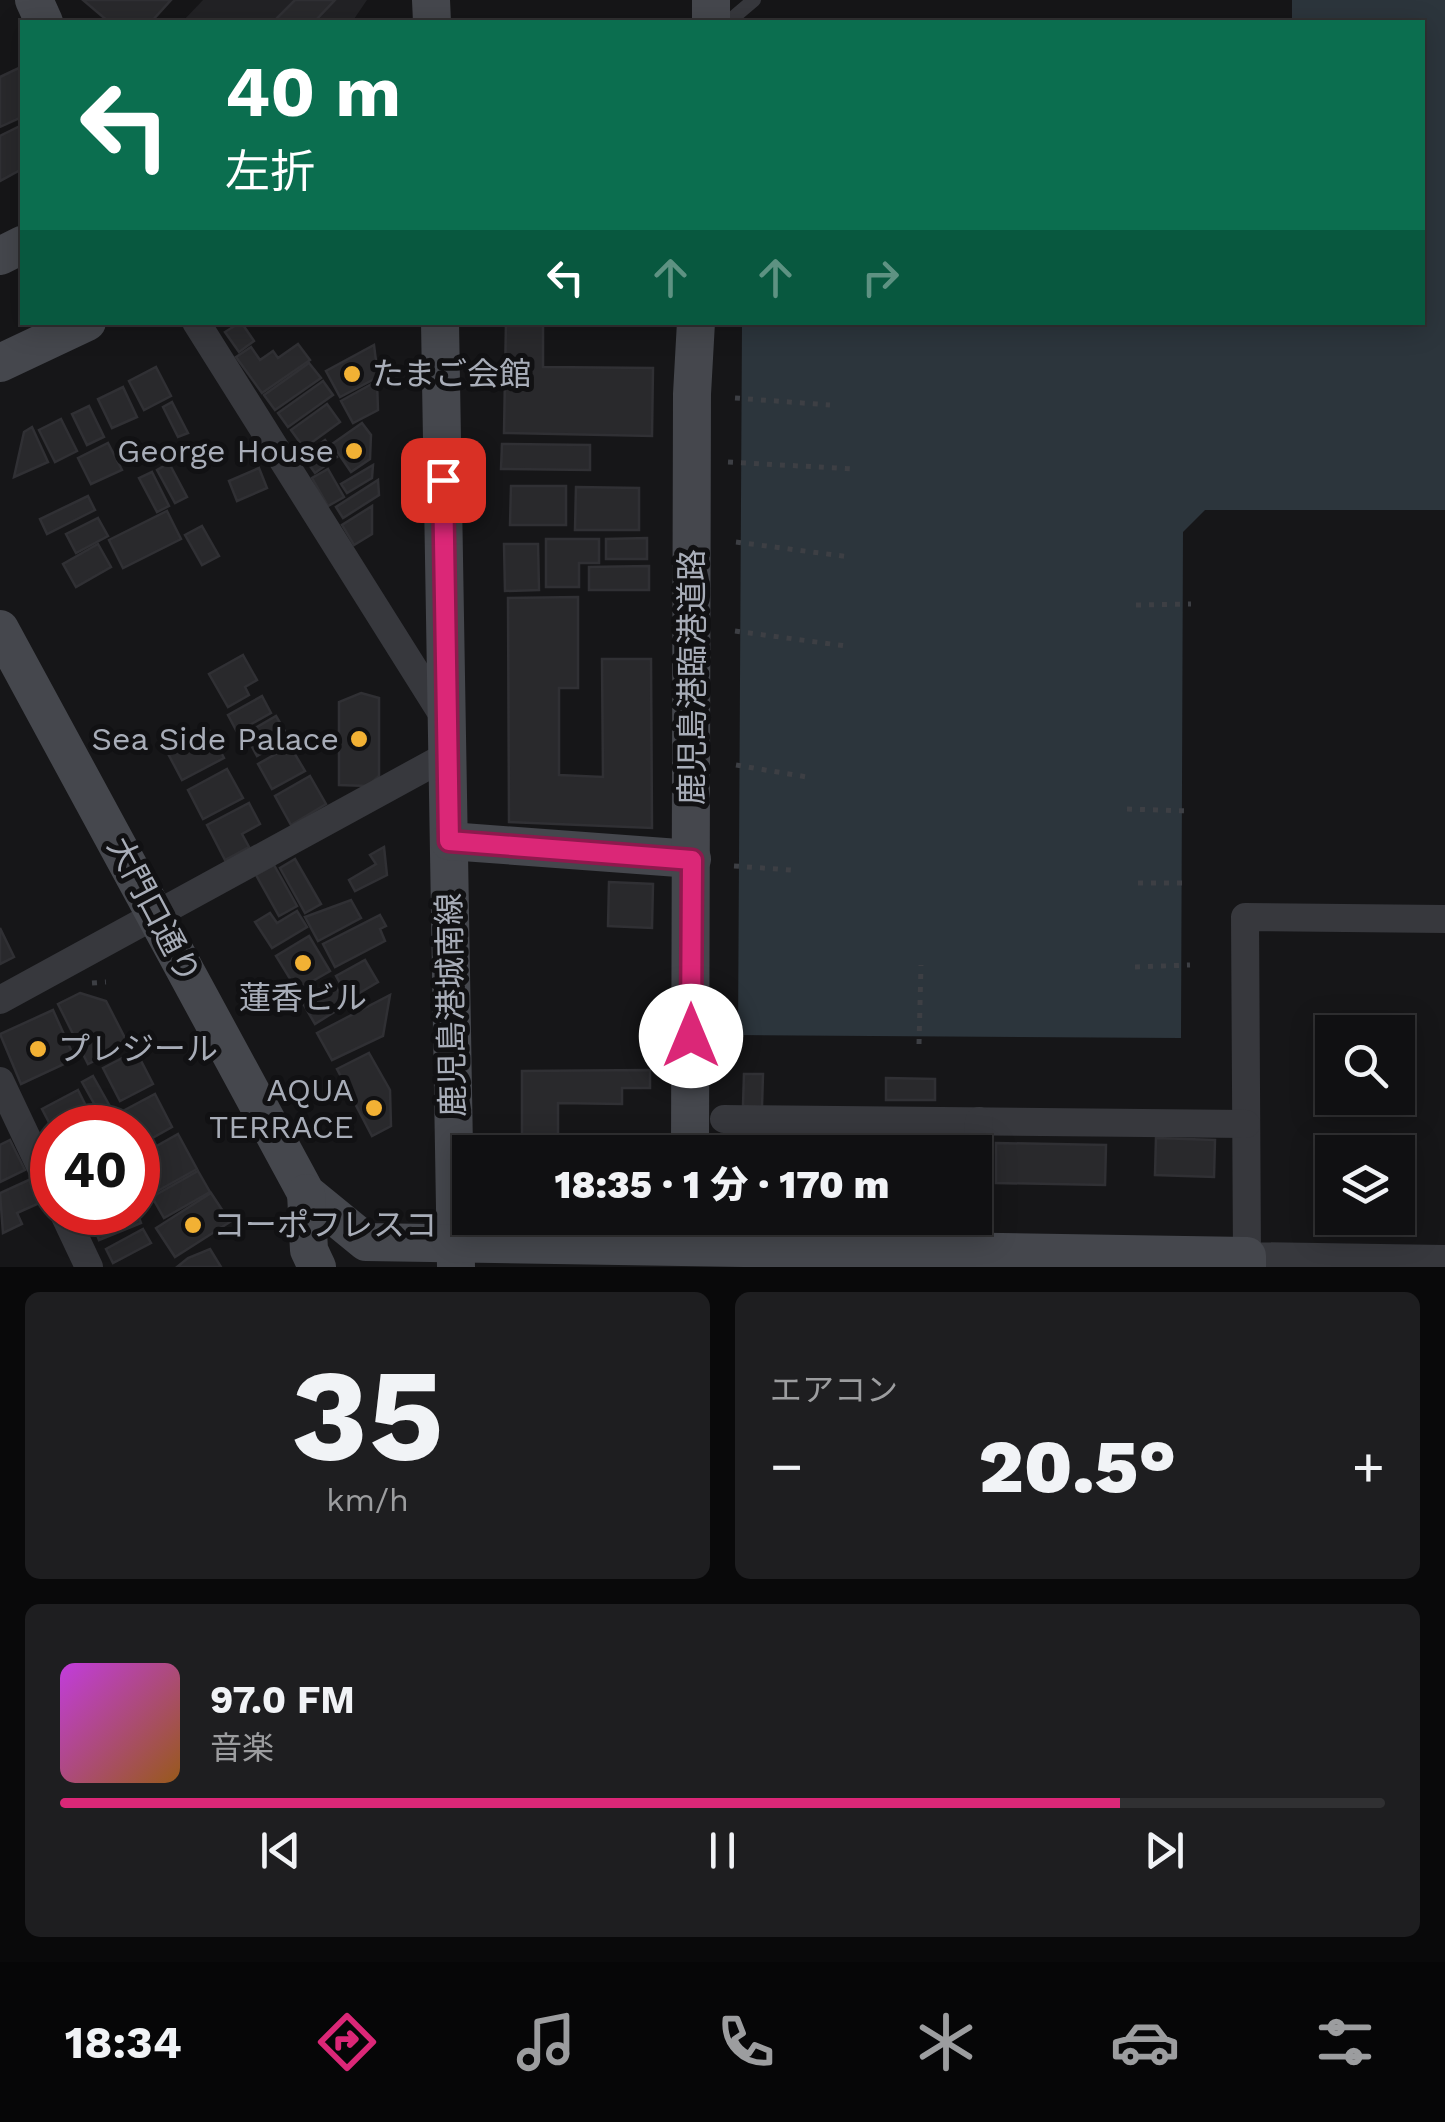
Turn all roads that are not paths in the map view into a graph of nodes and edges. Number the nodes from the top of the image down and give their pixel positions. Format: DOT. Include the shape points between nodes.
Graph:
graph roads {
  1 [pos="754,0"];
  2 [pos="730,20"];
  3 [pos="81,325"];
  4 [pos="198,325"];
  5 [pos="440,325"];
  6 [pos="696,325"];
  7 [pos="0,363"];
  8 [pos="0,629"];
  9 [pos="447,738"];
  10 [pos="449,841"];
  11 [pos="692,860"];
  12 [pos="158,916"];
  13 [pos="1445,919"];
  14 [pos="0,1000"];
  15 [pos="0,1081"];
  16 [pos="724,1119"];
  17 [pos="978,1121"];
  18 [pos="1246,1124"];
  19 [pos="690,1135"];
  20 [pos="30,1144"];
  21 [pos="306,1193"];
  22 [pos="74,1235"];
  23 [pos="690,1245"];
  24 [pos="456,1257"];
  25 [pos="967,1258"];
  26 [pos="1445,1259"];
  27 [pos="1247,1262"];
  28 [pos="89,1267"];
  29 [pos="317,1267"];
  1 -- 2 [label="lane"];
  3 -- 7 [label="street"];
  4 -- 9 [label="street"];
  5 -- 9 [label="street, 鹿児島港城南線"];
  6 -- 11 [label="street, 鹿児島港臨港道路"];
  8 -- 12 [label="street, 大門口通り"];
  9 -- 10 [label="street, 鹿児島港城南線"];
  9 -- 12 [label="street"];
  10 -- 11 [label="street"];
  10 -- 24 [label="street, 鹿児島港城南線"];
  11 -- 19 [label="street, 鹿児島港臨港道路"];
  12 -- 14 [label="street"];
  12 -- 21 [label="street, 大門口通り"];
  13 -- 18 [label="street" via="1245,917"];
  15 -- 20 [label="street"];
  16 -- 17 [label="street"];
  17 -- 18 [label="street"];
  17 -- 25 [label="street"];
  18 -- 27 [label="street"];
  21 -- 24 [label="street, 大門口通り" via="366,1242"];
  21 -- 29 [label="street, 大門口通り" via="309,1250"];
  22 -- 28 [label="street"];
  23 -- 24 [label="street, 大門口通り"];
  23 -- 25 [label="street"];
  25 -- 27 [label="street"];
  26 -- 27 [label="street"];
}
